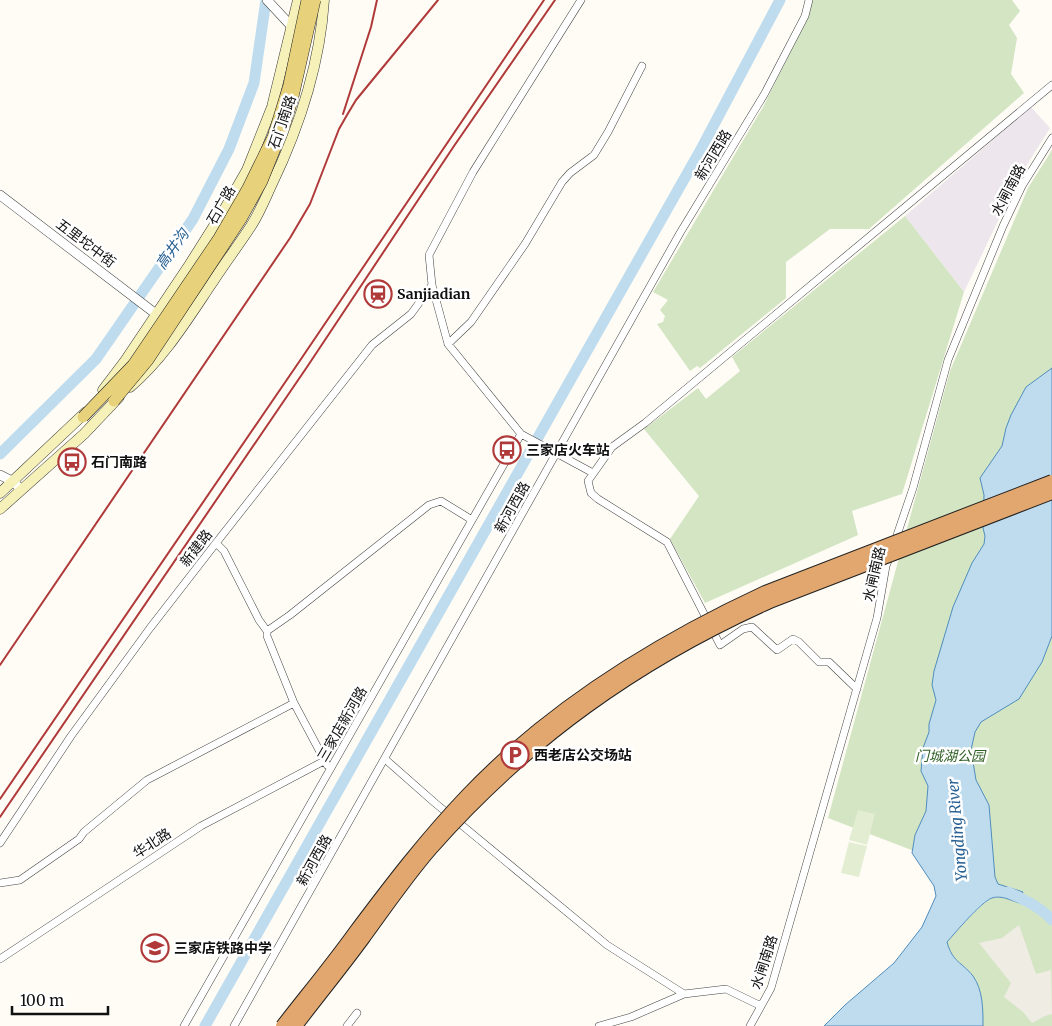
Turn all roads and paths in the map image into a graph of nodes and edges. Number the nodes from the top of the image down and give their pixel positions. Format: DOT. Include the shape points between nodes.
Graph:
graph roads {
  1 [pos="267,0"];
  2 [pos="298,0"];
  3 [pos="307,0"];
  4 [pos="315,0"];
  5 [pos="324,0"];
  6 [pos="581,0"];
  7 [pos="809,0"];
  8 [pos="292,27"];
  9 [pos="316,53"];
  10 [pos="642,66"];
  11 [pos="1052,85"];
  12 [pos="1052,138"];
  13 [pos="0,195"];
  14 [pos="432,284"];
  15 [pos="156,314"];
  16 [pos="448,344"];
  17 [pos="114,401"];
  18 [pos="83,417"];
  19 [pos="521,434"];
  20 [pos="557,453"];
  21 [pos="592,473"];
  22 [pos="0,475"];
  23 [pos="1052,481"];
  24 [pos="18,486"];
  25 [pos="0,493"];
  26 [pos="1052,493"];
  27 [pos="0,509"];
  28 [pos="472,520"];
  29 [pos="216,543"];
  30 [pos="267,631"];
  31 [pos="857,689"];
  32 [pos="294,703"];
  33 [pos="385,760"];
  34 [pos="324,761"];
  35 [pos="330,769"];
  36 [pos="0,843"];
  37 [pos="0,883"];
  38 [pos="0,958"];
  39 [pos="684,994"];
  40 [pos="761,1006"];
  41 [pos="357,1013"];
  42 [pos="184,1026"];
  43 [pos="234,1026"];
  44 [pos="282,1026"];
  45 [pos="296,1026"];
  46 [pos="347,1026"];
  47 [pos="598,1026"];
  48 [pos="750,1026"];
  1 -- 8 [label="street"];
  2 -- 8 [label="main road, 石门南路"];
  3 -- 18 [label="main road, 石广路, bridge" via="289,85 273,137 248,188 219,238 133,365"];
  4 -- 17 [label="main road, 石广路, bridge" via="292,101 262,181 241,219 148,360"];
  5 -- 9 [label="main road, 石门南路"];
  6 -- 14 [label="street" via="473,172 440,233 429,255"];
  7 -- 20 [label="street, 新河西路" via="805,16 765,93 680,234"];
  8 -- 9 [label="street"];
  8 -- 15 [label="main road, 石门南路" via="272,107 246,170 224,210"];
  9 -- 17 [label="main road, 石门南路" via="302,110 287,152 251,225 180,332 147,372"];
  10 -- 16 [label="street" via="594,155 562,182 525,244 476,314"];
  11 -- 21 [label="street" via="612,447"];
  12 -- 31 [label="street, 水闸南路" via="1022,186 1003,226 948,360 913,488 886,566 877,618"];
  13 -- 15 [label="street, 五里坨中街"];
  14 -- 16 [label="street"];
  14 -- 29 [label="street, 新建路" via="411,314 372,344"];
  15 -- 18 [label="main road, 石门南路"];
  16 -- 19 [label="street"];
  17 -- 24 [label="main road, 石门南路" via="84,434"];
  18 -- 24 [label="main road, 石门南路"];
  19 -- 20 [label="street"];
  19 -- 28 [label="street, 三家店新河路"];
  20 -- 21 [label="street"];
  20 -- 33 [label="street, 新河西路"];
  21 -- 31 [label="street" via="588,481 591,493 667,542 720,645 743,629 752,627 777,650 792,639 819,662 829,662"];
  22 -- 24 [label="street"];
  23 -- 44 [label="highway, bridge" via="765,592 669,640 595,686 526,739 467,795 390,884"];
  24 -- 25 [label="main road, 石门南路"];
  24 -- 27 [label="main road, 石门南路"];
  26 -- 45 [label="highway, bridge" via="826,578 725,622 601,695 502,775 431,849"];
  28 -- 30 [label="street" via="441,501 430,505"];
  28 -- 35 [label="street, 三家店新河路"];
  29 -- 30 [label="street" via="224,551"];
  29 -- 36 [label="street, 新建路" via="72,736"];
  30 -- 32 [label="street"];
  31 -- 40 [label="street, 水闸南路" via="771,988"];
  32 -- 34 [label="street"];
  32 -- 37 [label="street" via="147,780 79,839 35,870 20,880"];
  33 -- 39 [label="street" via="608,945"];
  33 -- 43 [label="street, 新河西路"];
  34 -- 35 [label="street"];
  34 -- 38 [label="street, 华北路" via="201,826"];
  35 -- 42 [label="street, 三家店新河路"];
  39 -- 40 [label="street" via="726,989"];
  39 -- 47 [label="street" via="631,1017"];
  40 -- 48 [label="street, 水闸南路"];
  41 -- 46 [label="street"];
}
